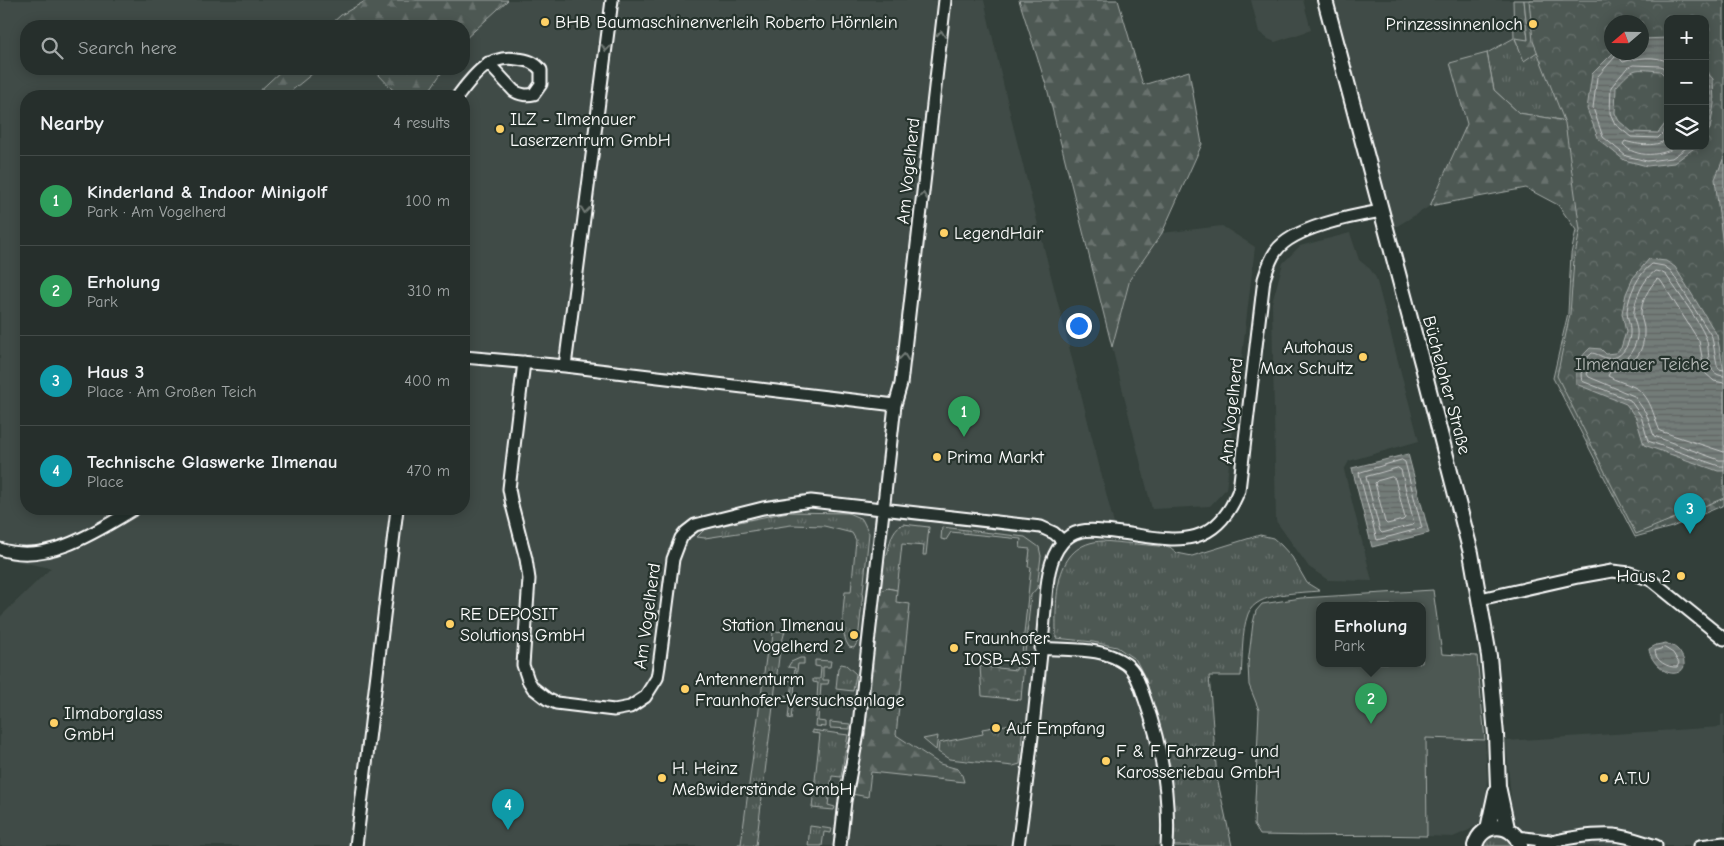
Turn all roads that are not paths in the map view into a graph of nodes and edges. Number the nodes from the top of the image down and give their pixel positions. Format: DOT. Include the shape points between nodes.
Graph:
graph roads {
  1 [pos="612,0"];
  2 [pos="945,0"];
  3 [pos="1325,0"];
  4 [pos="488,63"];
  5 [pos="463,90"];
  6 [pos="1381,211"];
  7 [pos="470,358"];
  8 [pos="524,362"];
  9 [pos="565,366"];
  10 [pos="895,405"];
  11 [pos="884,509"];
  12 [pos="123,515"];
  13 [pos="396,515"];
  14 [pos="1063,541"];
  15 [pos="0,549"];
  16 [pos="1480,599"];
  17 [pos="1724,639"];
  18 [pos="1042,648"];
  19 [pos="1498,786"];
  20 [pos="1488,829"];
  21 [pos="1514,837"];
  22 [pos="1552,841"];
  23 [pos="1629,842"];
  24 [pos="1724,843"];
  25 [pos="356,846"];
  26 [pos="840,846"];
  27 [pos="1018,846"];
  28 [pos="1167,846"];
  29 [pos="1475,846"];
  30 [pos="1541,846"];
  31 [pos="1656,846"];
  32 [pos="1700,846"];
  1 -- 9 [label="street, one-way"];
  10 -- 2 [label="street, Am Vogelherd, one-way" via="901,384"];
  3 -- 6 [label="main road, Bücheloher Straße"];
  4 -- 4 [label="street" via="518,93 534,94 541,84 541,70 534,62 509,57"];
  4 -- 5 [label="street"];
  6 -- 14 [label="street, Am Vogelherd" via="1302,232 1275,252 1262,288 1239,490 1226,516 1209,531 1188,539 1080,531"];
  6 -- 16 [label="main road, Bücheloher Straße" via="1455,486"];
  7 -- 8 [label="street"];
  8 -- 9 [label="street"];
  8 -- 11 [label="street, Am Vogelherd" via="509,489 529,579 523,665 533,688 556,703 614,710 645,697 657,678 672,559 681,538 695,525 763,508 812,501"];
  9 -- 10 [label="street"];
  10 -- 11 [label="street, Am Vogelherd"];
  11 -- 14 [label="street, Am Vogelherd" via="1041,527"];
  11 -- 26 [label="street, Am Vogelherd" via="858,733"];
  12 -- 15 [label="street" via="60,547 36,554 20,555"];
  13 -- 25 [label="street"];
  14 -- 18 [label="street" via="1051,564"];
  16 -- 17 [label="street" via="1612,571 1630,573 1651,580"];
  16 -- 19 [label="main road, Bücheloher Straße" via="1489,656"];
  18 -- 27 [label="street"];
  18 -- 28 [label="street" via="1090,650 1110,655 1128,665 1136,677 1155,729 1165,775"];
  19 -- 20 [label="main road, Bücheloher Straße"];
  19 -- 21 [label="main road, Bücheloher Straße"];
  20 -- 21 [label="main road" via="1497,826"];
  20 -- 29 [label="main road, Bücheloher Straße" via="1479,836"];
  21 -- 22 [label="street"];
  22 -- 23 [label="street" via="1613,835"];
  22 -- 30 [label="street"];
  23 -- 31 [label="street"];
  24 -- 32 [label="street"];
}
